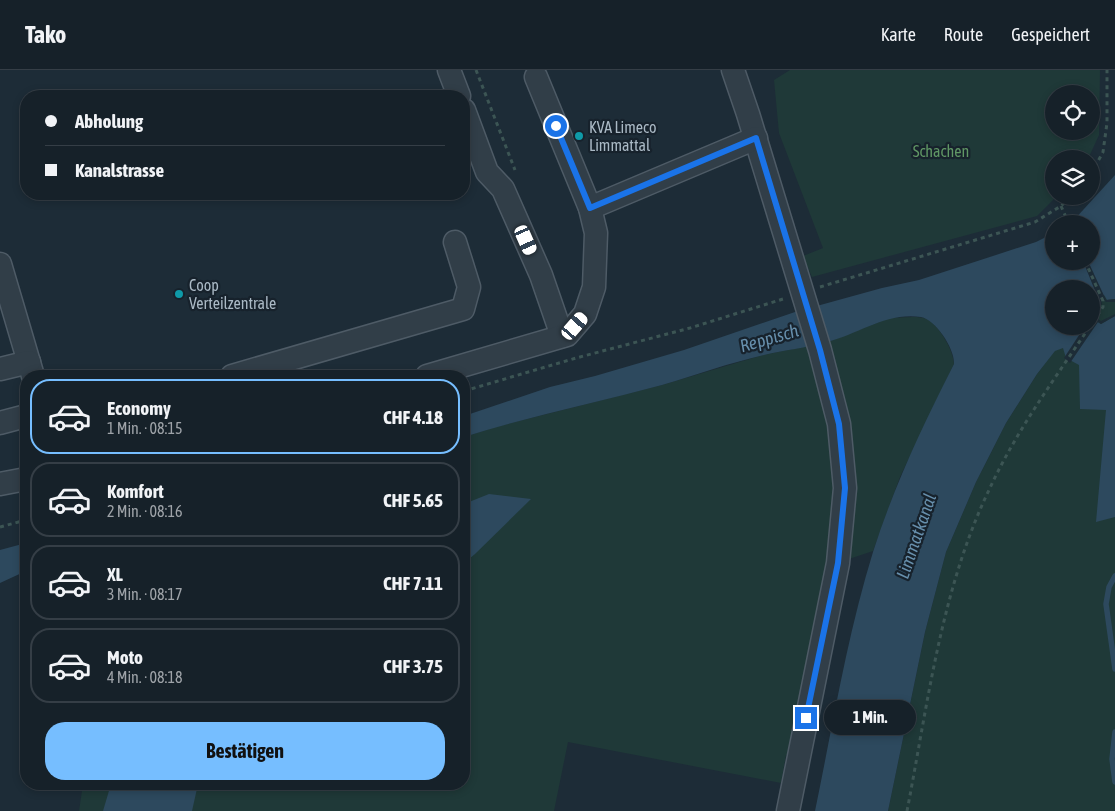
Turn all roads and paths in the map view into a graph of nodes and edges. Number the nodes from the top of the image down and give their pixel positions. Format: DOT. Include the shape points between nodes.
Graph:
graph roads {
  1 [pos="449,70"];
  2 [pos="733,70"];
  3 [pos="1107,70"];
  4 [pos="536,77"];
  5 [pos="457,90"];
  6 [pos="470,126"];
  7 [pos="756,138"];
  8 [pos="1100,158"];
  9 [pos="1061,206"];
  10 [pos="590,208"];
  11 [pos="1065,215"];
  12 [pos="455,242"];
  13 [pos="0,264"];
  14 [pos="1100,294"];
  15 [pos="804,296"];
  16 [pos="7,312"];
  17 [pos="1100,312"];
  18 [pos="1085,335"];
  19 [pos="564,336"];
  20 [pos="0,369"];
  21 [pos="31,369"];
  22 [pos="253,370"];
  23 [pos="448,370"];
  24 [pos="470,390"];
  25 [pos="20,418"];
  26 [pos="0,423"];
  27 [pos="20,480"];
  28 [pos="0,484"];
  29 [pos="20,522"];
  30 [pos="0,527"];
  31 [pos="788,811"];
  32 [pos="907,811"];
  1 -- 5 [label="street"];
  2 -- 7 [label="street"];
  3 -- 8 [label="path" via="1107,123"];
  4 -- 10 [label="street"];
  6 -- 19 [label="street" via="487,172 503,189"];
  7 -- 10 [label="street"];
  7 -- 15 [label="street"];
  9 -- 11 [label="path"];
  9 -- 15 [label="path" via="1035,222"];
  10 -- 19 [label="street" via="596,233 594,287 585,314"];
  12 -- 22 [label="street" via="469,287 463,309"];
  13 -- 16 [label="street"];
  14 -- 17 [label="path" via="1103,301"];
  15 -- 24 [label="path"];
  15 -- 31 [label="street" via="839,424 845,488 838,563"];
  16 -- 21 [label="street"];
  18 -- 32 [label="path" via="1001,465 964,550 946,613"];
  19 -- 23 [label="street"];
  20 -- 21 [label="street"];
  25 -- 26 [label="street"];
  27 -- 28 [label="street"];
  29 -- 30 [label="path"];
}
